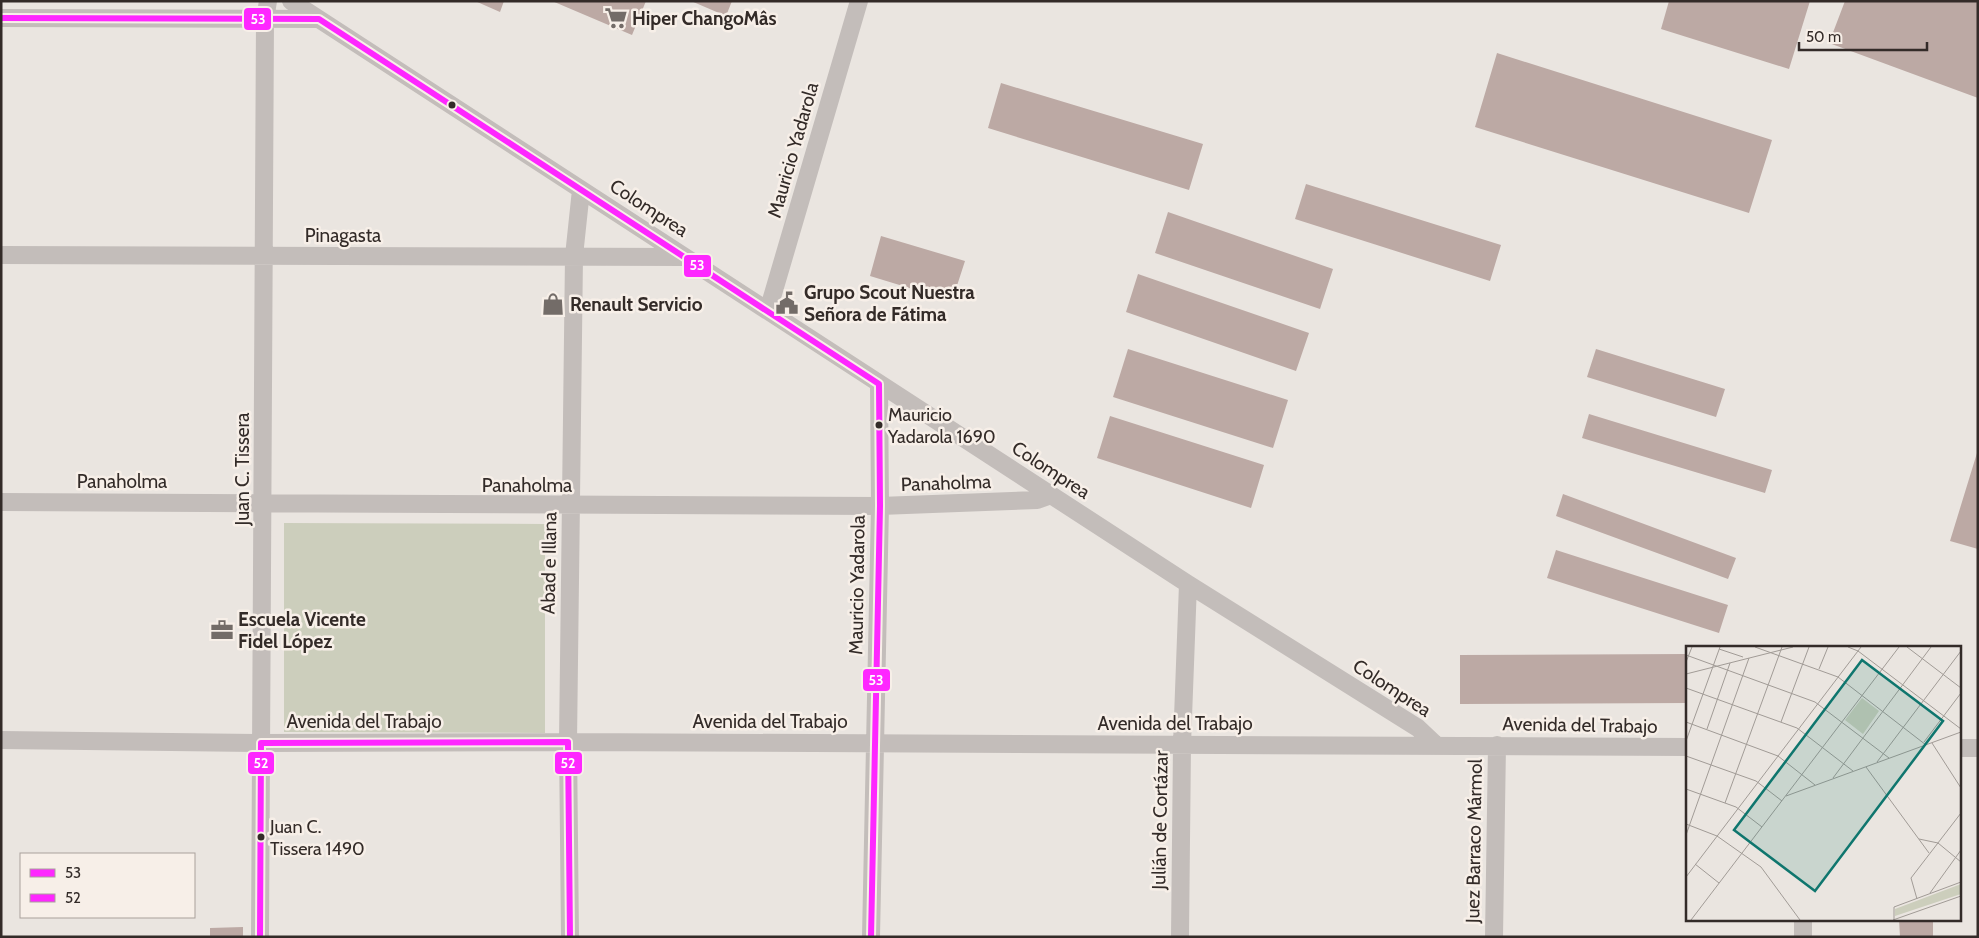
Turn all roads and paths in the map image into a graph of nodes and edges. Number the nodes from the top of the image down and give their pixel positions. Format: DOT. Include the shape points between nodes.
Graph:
graph roads {
  1 [pos="268,1"];
  2 [pos="291,1"];
  3 [pos="859,1"];
  4 [pos="1,18"];
  5 [pos="265,19"];
  6 [pos="319,19"];
  7 [pos="581,190"];
  8 [pos="1,255"];
  9 [pos="263,256"];
  10 [pos="574,256"];
  11 [pos="684,257"];
  12 [pos="768,311"];
  13 [pos="879,384"];
  14 [pos="1051,495"];
  15 [pos="1,502"];
  16 [pos="263,504"];
  17 [pos="571,506"];
  18 [pos="880,506"];
  19 [pos="1188,584"];
  20 [pos="1,740"];
  21 [pos="568,742"];
  22 [pos="261,743"];
  23 [pos="875,743"];
  24 [pos="1182,744"];
  25 [pos="1436,745"];
  26 [pos="1497,745"];
  27 [pos="1686,747"];
  28 [pos="1962,748"];
  29 [pos="1978,748"];
  30 [pos="1803,920"];
  31 [pos="260,937"];
  32 [pos="570,937"];
  33 [pos="871,937"];
  34 [pos="1180,937"];
  35 [pos="1494,937"];
  36 [pos="1803,937"];
  1 -- 5 [label="street, Juan C. Tissera"];
  2 -- 6 [label="street, Colomprea"];
  3 -- 12 [label="street, Mauricio Yadarola"];
  4 -- 5 [label="street"];
  5 -- 6 [label="street"];
  5 -- 9 [label="street, Juan C. Tissera"];
  6 -- 7 [label="street, Colomprea"];
  7 -- 10 [label="street, Abad e Illana"];
  7 -- 11 [label="street, Colomprea"];
  8 -- 9 [label="street, Pinagasta"];
  9 -- 10 [label="street, Pinagasta"];
  9 -- 16 [label="street, Juan C. Tissera"];
  10 -- 11 [label="street, Pinagasta"];
  10 -- 17 [label="street, Abad e Illana"];
  11 -- 12 [label="street, Colomprea"];
  12 -- 13 [label="street, Colomprea"];
  13 -- 14 [label="street, Colomprea"];
  13 -- 18 [label="street, Mauricio Yadarola"];
  14 -- 18 [label="street, Panaholma" via="1037,500"];
  14 -- 19 [label="street, Colomprea"];
  15 -- 16 [label="street, Panaholma"];
  16 -- 17 [label="street, Panaholma"];
  16 -- 22 [label="street, Juan C. Tissera"];
  17 -- 18 [label="street, Panaholma"];
  17 -- 21 [label="street, Abad e Illana"];
  18 -- 23 [label="street, Mauricio Yadarola"];
  19 -- 24 [label="street, Julián de Cortázar"];
  19 -- 25 [label="street, Colomprea" via="1418,728"];
  20 -- 22 [label="street, Avenida del Trabajo"];
  21 -- 22 [label="street, Avenida del Trabajo"];
  21 -- 23 [label="street, Avenida del Trabajo"];
  21 -- 32 [label="street, Abad e Illana"];
  22 -- 31 [label="street, Juan C. Tissera"];
  23 -- 24 [label="street, Avenida del Trabajo"];
  23 -- 33 [label="street, Mauricio Yadarola"];
  24 -- 25 [label="street, Avenida del Trabajo"];
  24 -- 34 [label="street, Julián de Cortázar"];
  25 -- 26 [label="street, Avenida del Trabajo"];
  26 -- 27 [label="street, Avenida del Trabajo"];
  26 -- 35 [label="street, Juez Barraco Mármol"];
  28 -- 29 [label="street"];
  30 -- 36 [label="street"];
}
